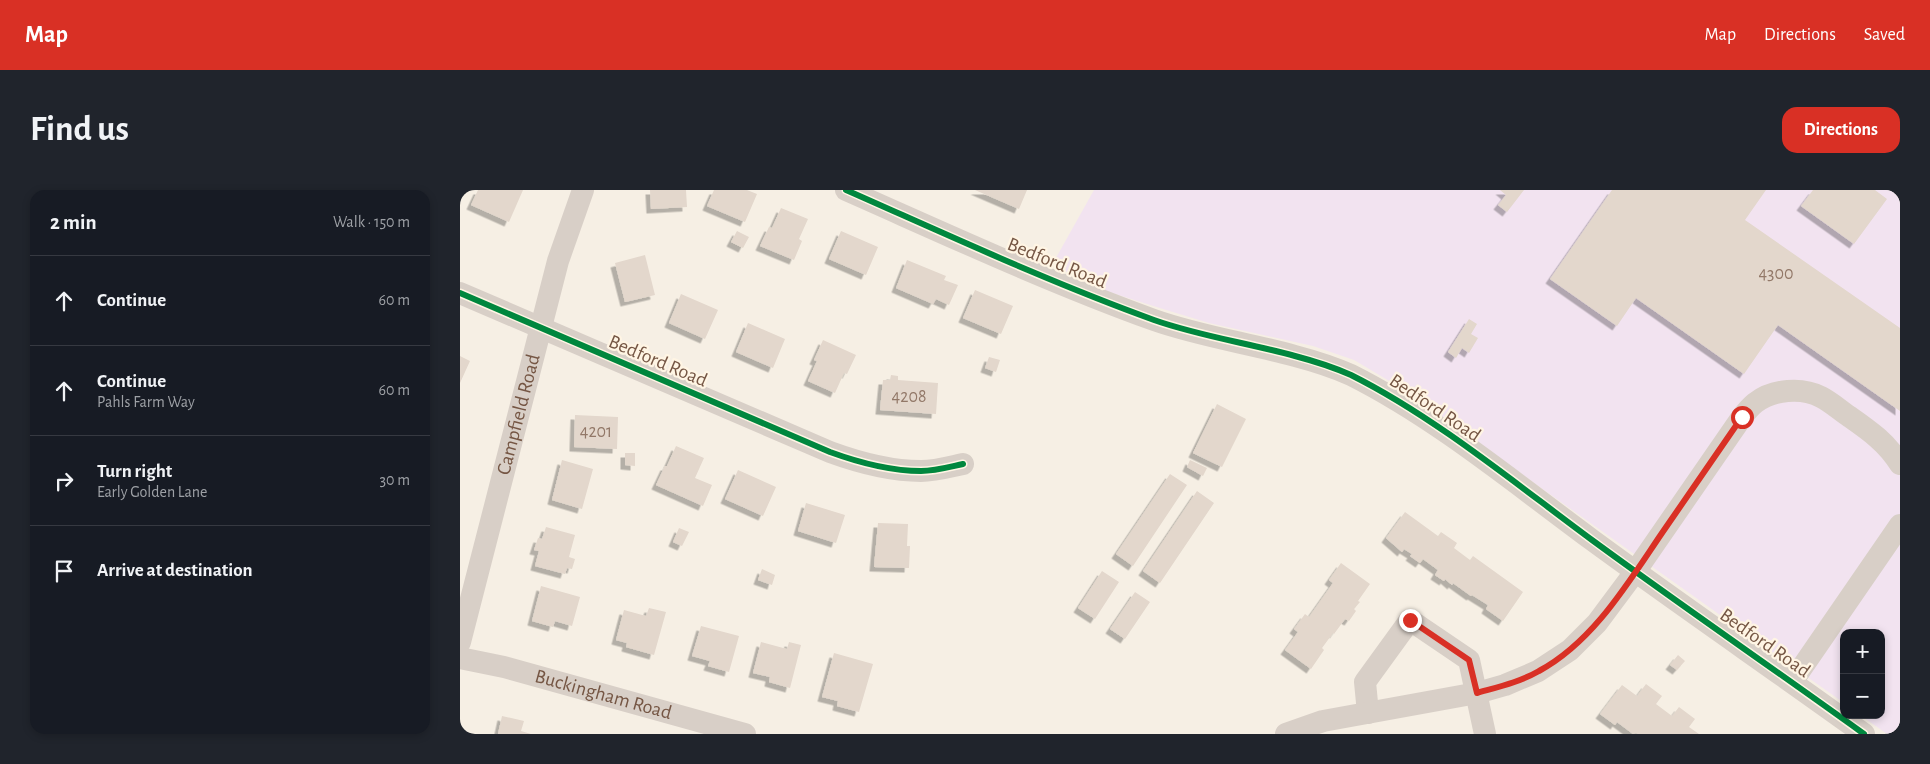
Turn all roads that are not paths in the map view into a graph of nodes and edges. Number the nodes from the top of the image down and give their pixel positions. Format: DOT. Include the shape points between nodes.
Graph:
graph roads {
  1 [pos="583,190"];
  2 [pos="846,190"];
  3 [pos="460,293"];
  4 [pos="540,328"];
  5 [pos="963,464"];
  6 [pos="1900,464"];
  7 [pos="1900,525"];
  8 [pos="1635,572"];
  9 [pos="460,642"];
  10 [pos="460,658"];
  11 [pos="1792,682"];
  12 [pos="1477,693"];
  13 [pos="1368,713"];
  14 [pos="745,734"];
  15 [pos="1286,734"];
  16 [pos="1485,734"];
  17 [pos="1864,734"];
  1 -- 4 [label="street, Campfield Road" via="558,261"];
  2 -- 8 [label="street, Bedford Road" via="1038,274 1156,320 1200,334 1307,359 1346,373 1386,393 1465,447"];
  3 -- 4 [label="street, Bedford Road"];
  4 -- 5 [label="street, Bedford Road" via="863,464 922,471"];
  4 -- 9 [label="street, Campfield Road"];
  6 -- 8 [label="street" via="1878,437 1821,397 1805,392 1771,394 1742,417"];
  7 -- 11 [label="street"];
  8 -- 11 [label="street, Bedford Road"];
  8 -- 12 [label="street" via="1597,623 1570,650 1538,672"];
  10 -- 14 [label="street, Buckingham Road" via="504,667"];
  11 -- 17 [label="street, Bedford Road"];
  12 -- 13 [label="street"];
  12 -- 13 [label="street" via="1469,660 1410,620 1365,682"];
  12 -- 16 [label="street"];
  13 -- 15 [label="street" via="1324,721"];
}
